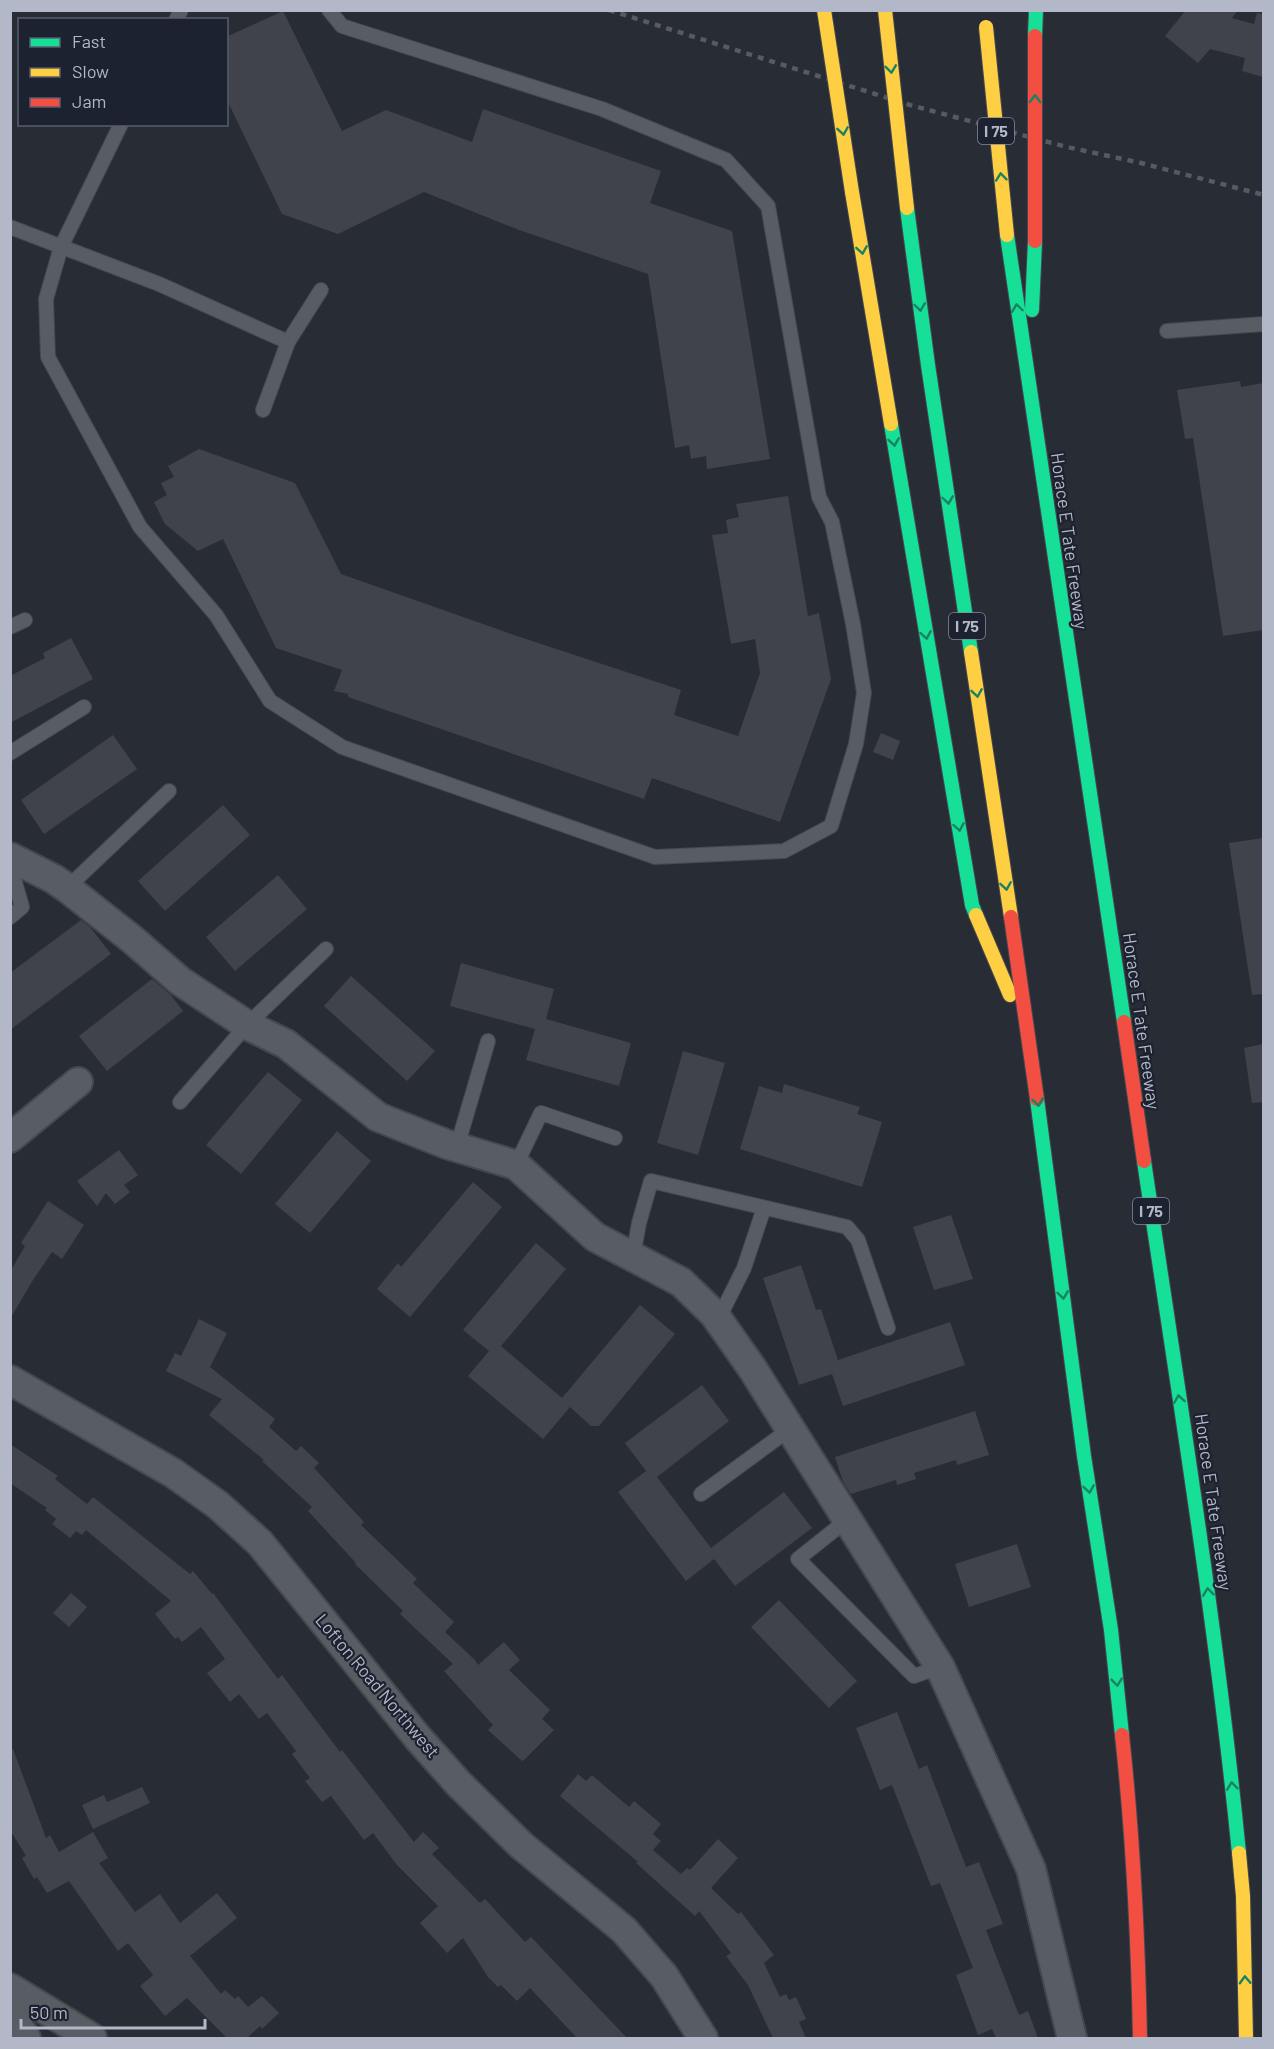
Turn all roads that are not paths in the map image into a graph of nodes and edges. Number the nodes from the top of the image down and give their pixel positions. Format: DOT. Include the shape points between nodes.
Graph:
graph roads {
  1 [pos="329,10"];
  2 [pos="824,10"];
  3 [pos="885,10"];
  4 [pos="985,10"];
  5 [pos="1035,10"];
  6 [pos="120,126"];
  7 [pos="10,227"];
  8 [pos="61,247"];
  9 [pos="321,290"];
  10 [pos="1263,324"];
  11 [pos="1167,331"];
  12 [pos="288,342"];
  13 [pos="1028,386"];
  14 [pos="263,410"];
  15 [pos="25,620"];
  16 [pos="10,627"];
  17 [pos="84,707"];
  18 [pos="10,753"];
  19 [pos="169,791"];
  20 [pos="10,857"];
  21 [pos="10,865"];
  22 [pos="67,888"];
  23 [pos="10,917"];
  24 [pos="326,949"];
  25 [pos="247,1024"];
  26 [pos="488,1041"];
  27 [pos="1030,1044"];
  28 [pos="78,1082"];
  29 [pos="180,1102"];
  30 [pos="10,1138"];
  31 [pos="615,1138"];
  32 [pos="457,1147"];
  33 [pos="516,1166"];
  34 [pos="764,1208"];
  35 [pos="633,1256"];
  36 [pos="718,1320"];
  37 [pos="888,1328"];
  38 [pos="10,1380"];
  39 [pos="790,1430"];
  40 [pos="701,1494"];
  41 [pos="847,1520"];
  42 [pos="940,1667"];
  43 [pos="10,1988"];
  44 [pos="10,2014"];
  45 [pos="26,2038"];
  46 [pos="92,2038"];
  47 [pos="703,2038"];
  48 [pos="1072,2038"];
  49 [pos="1140,2038"];
  50 [pos="1246,2038"];
  1 -- 8 [label="lane" via="342,26 602,109 726,160 768,206 819,496 832,522 864,693 856,744 831,826 784,851 655,857 342,747 270,701 216,615 140,527 48,357 46,298"];
  2 -- 27 [label="highway, one-way, bridge" via="972,904"];
  3 -- 27 [label="highway, I 75, one-way, bridge" via="928,365"];
  13 -- 4 [label="highway, Horace E Tate Freeway / I 75, one-way, bridge" via="1007,235"];
  13 -- 5 [label="highway, one-way, bridge" via="1035,241"];
  6 -- 8 [label="lane"];
  7 -- 8 [label="lane"];
  8 -- 12 [label="lane" via="159,284"];
  9 -- 12 [label="lane"];
  10 -- 11 [label="lane"];
  12 -- 14 [label="lane"];
  50 -- 13 [label="highway, Horace E Tate Freeway / I 75, one-way" via="1243,1896 1206,1578"];
  15 -- 16 [label="lane"];
  17 -- 18 [label="lane"];
  19 -- 22 [label="lane"];
  20 -- 22 [label="street"];
  21 -- 23 [label="lane" via="22,907"];
  22 -- 25 [label="street" via="180,981"];
  24 -- 25 [label="lane"];
  25 -- 29 [label="lane"];
  25 -- 32 [label="street" via="286,1044 378,1117"];
  26 -- 32 [label="lane"];
  27 -- 49 [label="highway, I 75, one-way" via="1112,1642 1130,1805"];
  28 -- 30 [label="street"];
  31 -- 33 [label="lane" via="540,1113"];
  32 -- 33 [label="street"];
  33 -- 35 [label="street" via="596,1237"];
  34 -- 35 [label="lane" via="651,1181"];
  34 -- 36 [label="lane" via="744,1268"];
  34 -- 37 [label="lane" via="847,1227 858,1240"];
  35 -- 36 [label="street" via="681,1282"];
  36 -- 39 [label="street"];
  38 -- 47 [label="street, Lofton Road Northwest" via="173,1473 218,1505 260,1544 458,1783 521,1845 624,1930 664,1976"];
  39 -- 40 [label="lane"];
  39 -- 41 [label="street"];
  41 -- 42 [label="street"];
  41 -- 42 [label="lane" via="798,1558 914,1676"];
  42 -- 48 [label="street" via="1031,1869"];
  43 -- 46 [label="street"];
  44 -- 45 [label="street"];
}
